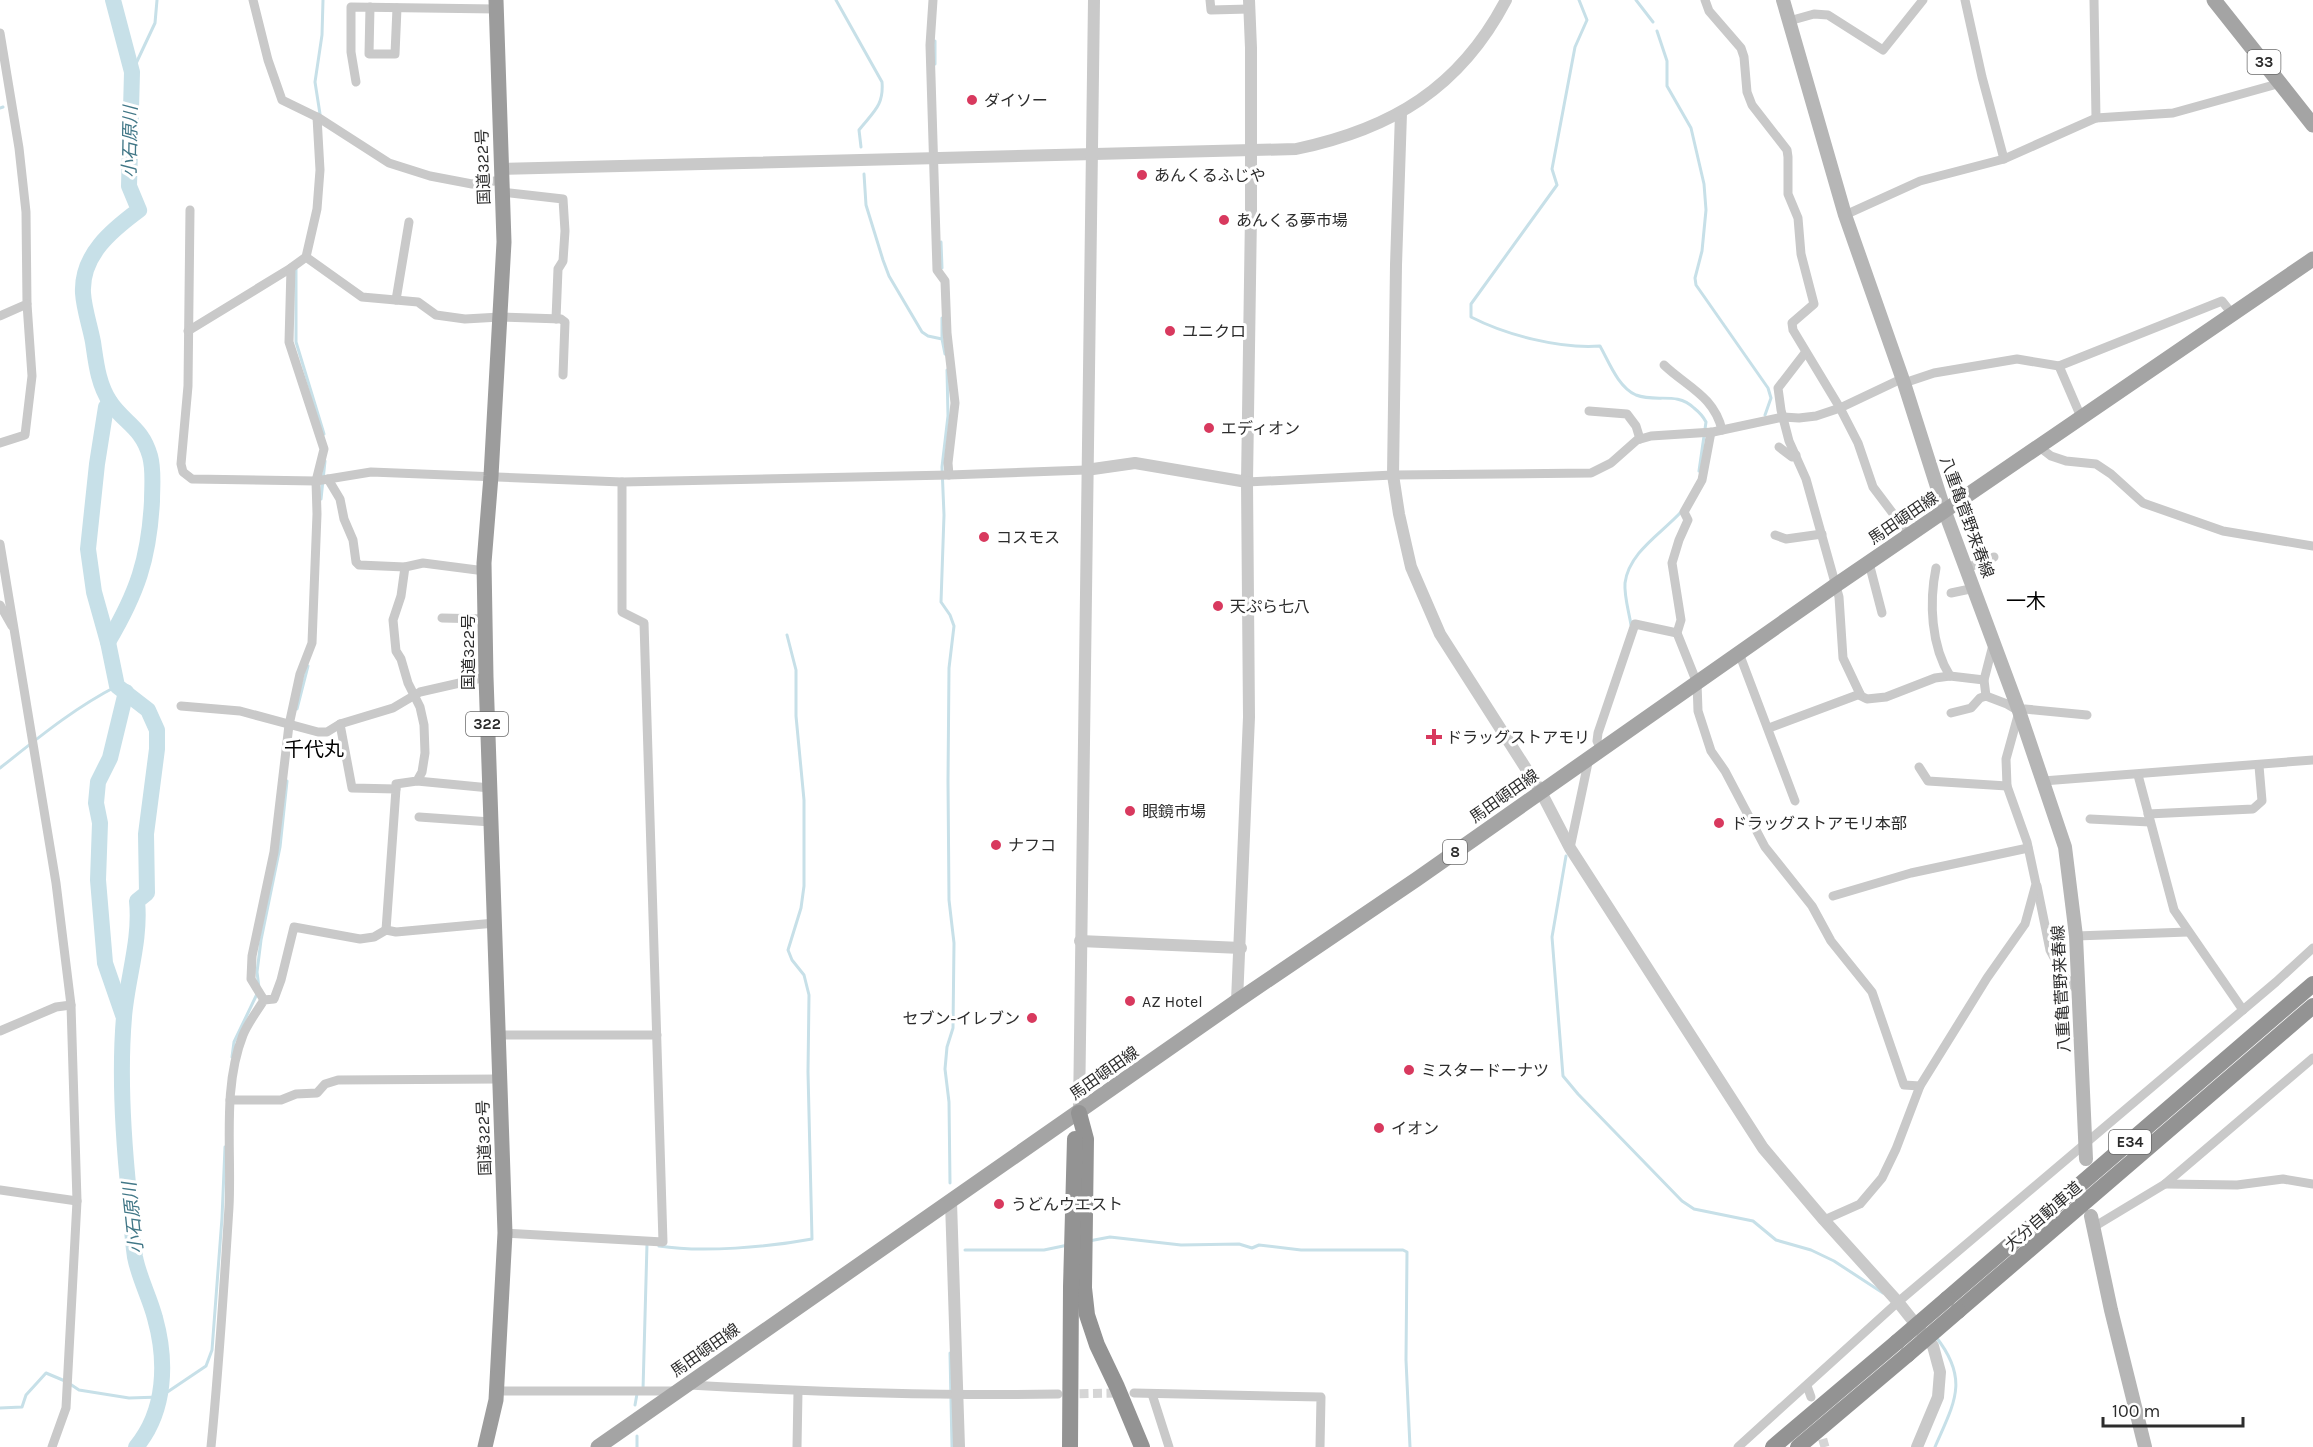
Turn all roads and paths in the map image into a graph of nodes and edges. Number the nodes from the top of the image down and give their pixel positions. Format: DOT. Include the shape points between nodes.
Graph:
graph roads {
  1 [pos="253,0"];
  2 [pos="933,0"];
  3 [pos="1094,0"];
  4 [pos="1210,0"];
  5 [pos="1506,0"];
  6 [pos="1705,0"];
  7 [pos="1783,0"];
  8 [pos="1923,0"];
  9 [pos="1965,0"];
  10 [pos="2094,0"];
  11 [pos="2214,0"];
  12 [pos="496,5"];
  13 [pos="1249,5"];
  14 [pos="370,7"];
  15 [pos="396,8"];
  16 [pos="1789,21"];
  17 [pos="0,33"];
  18 [pos="356,82"];
  19 [pos="2281,83"];
  20 [pos="1401,113"];
  21 [pos="317,117"];
  22 [pos="2096,118"];
  23 [pos="2313,125"];
  24 [pos="1249,152"];
  25 [pos="1091,155"];
  26 [pos="933,158"];
  27 [pos="2004,159"];
  28 [pos="502,180"];
  29 [pos="190,210"];
  30 [pos="1845,215"];
  31 [pos="409,222"];
  32 [pos="308,258"];
  33 [pos="2313,259"];
  34 [pos="291,268"];
  35 [pos="396,300"];
  36 [pos="27,304"];
  37 [pos="2233,315"];
  38 [pos="0,316"];
  39 [pos="500,316"];
  40 [pos="556,319"];
  41 [pos="188,331"];
  42 [pos="1805,353"];
  43 [pos="1664,365"];
  44 [pos="2059,366"];
  45 [pos="563,375"];
  46 [pos="1900,382"];
  47 [pos="1840,408"];
  48 [pos="1588,411"];
  49 [pos="1783,417"];
  50 [pos="2081,417"];
  51 [pos="1722,430"];
  52 [pos="1707,432"];
  53 [pos="1640,439"];
  54 [pos="0,443"];
  55 [pos="2038,446"];
  56 [pos="1779,447"];
  57 [pos="1796,455"];
  58 [pos="1086,470"];
  59 [pos="944,475"];
  60 [pos="1393,475"];
  61 [pos="491,476"];
  62 [pos="322,480"];
  63 [pos="622,482"];
  64 [pos="1247,482"];
  65 [pos="1946,512"];
  66 [pos="1822,534"];
  67 [pos="1775,535"];
  68 [pos="1910,536"];
  69 [pos="0,544"];
  70 [pos="2313,546"];
  71 [pos="1994,557"];
  72 [pos="1869,563"];
  73 [pos="405,567"];
  74 [pos="1936,568"];
  75 [pos="1967,568"];
  76 [pos="485,571"];
  77 [pos="1836,585"];
  78 [pos="1975,588"];
  79 [pos="1952,593"];
  80 [pos="0,605"];
  81 [pos="1882,613"];
  82 [pos="442,618"];
  83 [pos="486,619"];
  84 [pos="16,633"];
  85 [pos="1677,633"];
  86 [pos="1994,641"];
  87 [pos="1739,653"];
  88 [pos="1950,676"];
  89 [pos="486,677"];
  90 [pos="1984,680"];
  91 [pos="1697,683"];
  92 [pos="1860,694"];
  93 [pos="1986,696"];
  94 [pos="414,697"];
  95 [pos="181,706"];
  96 [pos="2019,711"];
  97 [pos="1951,713"];
  98 [pos="2086,715"];
  99 [pos="340,724"];
  100 [pos="292,725"];
  101 [pos="1768,728"];
  102 [pos="1595,754"];
  103 [pos="2313,760"];
  104 [pos="2259,766"];
  105 [pos="1919,767"];
  106 [pos="2138,775"];
  107 [pos="417,781"];
  108 [pos="2043,782"];
  109 [pos="2007,786"];
  110 [pos="490,788"];
  111 [pos="396,789"];
  112 [pos="1541,792"];
  113 [pos="1796,801"];
  114 [pos="419,818"];
  115 [pos="2149,818"];
  116 [pos="2090,819"];
  117 [pos="491,822"];
  118 [pos="1570,848"];
  119 [pos="2028,848"];
  120 [pos="2036,884"];
  121 [pos="1833,896"];
  122 [pos="495,923"];
  123 [pos="386,930"];
  124 [pos="2188,932"];
  125 [pos="2076,936"];
  126 [pos="1080,941"];
  127 [pos="1241,948"];
  128 [pos="2313,948"];
  129 [pos="2313,984"];
  130 [pos="2079,992"];
  131 [pos="260,994"];
  132 [pos="1238,1001"];
  133 [pos="71,1005"];
  134 [pos="2313,1006"];
  135 [pos="2243,1010"];
  136 [pos="0,1031"];
  137 [pos="498,1035"];
  138 [pos="657,1035"];
  139 [pos="2313,1058"];
  140 [pos="499,1079"];
  141 [pos="1920,1086"];
  142 [pos="230,1100"];
  143 [pos="1079,1113"];
  144 [pos="2085,1143"];
  145 [pos="2086,1159"];
  146 [pos="2165,1184"];
  147 [pos="2313,1184"];
  148 [pos="0,1190"];
  149 [pos="77,1201"];
  150 [pos="951,1202"];
  151 [pos="1824,1220"];
  152 [pos="2091,1222"];
  153 [pos="505,1233"];
  154 [pos="1898,1302"];
  155 [pos="1952,1305"];
  156 [pos="1902,1348"];
  157 [pos="1807,1386"];
  158 [pos="682,1388"];
  159 [pos="497,1391"];
  160 [pos="798,1391"];
  161 [pos="1134,1393"];
  162 [pos="1058,1394"];
  163 [pos="1152,1394"];
  164 [pos="958,1396"];
  165 [pos="1811,1397"];
  166 [pos="52,1447"];
  167 [pos="211,1447"];
  168 [pos="485,1447"];
  169 [pos="598,1447"];
  170 [pos="797,1447"];
  171 [pos="959,1447"];
  172 [pos="1070,1447"];
  173 [pos="1142,1447"];
  174 [pos="1168,1447"];
  175 [pos="1320,1447"];
  176 [pos="1738,1447"];
  177 [pos="1773,1447"];
  178 [pos="1798,1447"];
  179 [pos="1917,1447"];
  180 [pos="2145,1447"];
  1 -- 21 [label="street" via="282,100"];
  2 -- 26 [label="street"];
  3 -- 25 [label="street"];
  4 -- 13 [label="street" via="1211,10"];
  5 -- 20 [label="street" via="1495,22 1462,64 1441,85"];
  6 -- 42 [label="street" via="1709,11 1741,48 1752,105 1777,135 1788,157 1788,194 1798,218 1801,254 1814,304 1791,323"];
  7 -- 16 [label="main road, 八重亀菅野来春線"];
  8 -- 16 [label="street" via="1883,50 1828,15"];
  9 -- 27 [label="street"];
  10 -- 22 [label="street"];
  11 -- 19 [label="main road, 33"];
  12 -- 15 [label="street"];
  12 -- 28 [label="highway, 国道322号 / 322"];
  13 -- 24 [label="street"];
  14 -- 15 [label="street"];
  14 -- 15 [label="street" via="369,54 395,54"];
  14 -- 18 [label="street" via="351,7"];
  16 -- 30 [label="main road, 八重亀菅野来春線"];
  17 -- 36 [label="street" via="26,212"];
  19 -- 22 [label="street" via="2173,113"];
  19 -- 23 [label="main road, 33"];
  20 -- 24 [label="street" via="1330,142"];
  20 -- 60 [label="street"];
  21 -- 28 [label="street" via="389,163 472,184"];
  21 -- 32 [label="street" via="320,170"];
  22 -- 27 [label="street"];
  24 -- 25 [label="street"];
  24 -- 64 [label="street"];
  25 -- 26 [label="street"];
  25 -- 58 [label="street"];
  26 -- 28 [label="street"];
  26 -- 59 [label="street" via="937,270 945,281 955,403"];
  27 -- 30 [label="street" via="1920,181"];
  28 -- 39 [label="highway, 国道322号 / 322"];
  28 -- 40 [label="street" via="563,199 565,231 563,261 558,269"];
  29 -- 41 [label="street"];
  30 -- 46 [label="main road, 八重亀菅野来春線"];
  31 -- 35 [label="street"];
  32 -- 34 [label="street"];
  32 -- 35 [label="street" via="362,297"];
  33 -- 37 [label="main road, 馬田頓田線 / 8"];
  34 -- 41 [label="street"];
  34 -- 62 [label="street" via="289,342 324,449"];
  35 -- 39 [label="street" via="418,302 436,315 465,319"];
  36 -- 38 [label="street"];
  36 -- 54 [label="street" via="32,376 26,435"];
  37 -- 44 [label="street" via="2222,301"];
  37 -- 50 [label="main road, 馬田頓田線 / 8"];
  39 -- 40 [label="street"];
  39 -- 61 [label="highway, 国道322号 / 322"];
  40 -- 45 [label="street" via="565,322"];
  41 -- 62 [label="street" via="183,471 192,479"];
  42 -- 47 [label="street"];
  42 -- 49 [label="street" via="1778,388"];
  43 -- 51 [label="street" via="1710,403"];
  44 -- 46 [label="street" via="2017,359"];
  44 -- 50 [label="street"];
  46 -- 47 [label="street"];
  46 -- 65 [label="main road, 八重亀菅野来春線"];
  47 -- 49 [label="street" via="1799,418"];
  47 -- 68 [label="street" via="1858,443 1873,487"];
  48 -- 53 [label="street" via="1631,416"];
  49 -- 51 [label="street"];
  49 -- 57 [label="street"];
  50 -- 55 [label="main road, 馬田頓田線 / 8"];
  51 -- 52 [label="street"];
  52 -- 53 [label="street"];
  52 -- 85 [label="street" via="1702,480 1684,512 1688,520 1672,563 1681,620"];
  53 -- 60 [label="street" via="1592,473"];
  55 -- 65 [label="main road, 馬田頓田線 / 8"];
  55 -- 70 [label="street" via="2066,461 2096,464 2143,503 2223,531"];
  56 -- 57 [label="street" via="1788,456"];
  57 -- 66 [label="street"];
  58 -- 59 [label="street"];
  58 -- 64 [label="street" via="1135,462"];
  58 -- 126 [label="street"];
  59 -- 63 [label="street"];
  60 -- 64 [label="street"];
  60 -- 112 [label="street" via="1403,537 1440,634"];
  61 -- 62 [label="street" via="371,472"];
  61 -- 63 [label="street"];
  61 -- 76 [label="highway, 国道322号 / 322"];
  62 -- 73 [label="street" via="340,499 358,565"];
  62 -- 100 [label="street" via="312,643 300,675"];
  63 -- 138 [label="street" via="622,612 644,623"];
  64 -- 127 [label="street" via="1250,717"];
  65 -- 68 [label="main road, 馬田頓田線 / 8"];
  65 -- 75 [label="main road, 八重亀菅野来春線"];
  66 -- 67 [label="street" via="1786,539"];
  66 -- 77 [label="street"];
  68 -- 72 [label="main road, 馬田頓田線 / 8"];
  69 -- 84 [label="street"];
  71 -- 75 [label="street"];
  72 -- 77 [label="main road, 馬田頓田線 / 8"];
  72 -- 81 [label="street"];
  73 -- 76 [label="street" via="423,563"];
  73 -- 94 [label="street" via="393,620 396,651"];
  74 -- 88 [label="street" via="1932,611 1941,658"];
  75 -- 78 [label="main road, 八重亀菅野来春線"];
  76 -- 83 [label="highway, 国道322号 / 322"];
  77 -- 87 [label="main road, 馬田頓田線 / 8"];
  77 -- 92 [label="street" via="1843,658"];
  78 -- 79 [label="street"];
  78 -- 86 [label="main road, 八重亀菅野来春線"];
  80 -- 84 [label="street"];
  82 -- 83 [label="street"];
  83 -- 89 [label="highway, 国道322号 / 322"];
  84 -- 133 [label="street" via="56,883"];
  85 -- 91 [label="street"];
  85 -- 102 [label="street" via="1635,624 1598,734"];
  86 -- 90 [label="street"];
  86 -- 96 [label="main road, 八重亀菅野来春線"];
  87 -- 91 [label="main road, 馬田頓田線 / 8"];
  87 -- 101 [label="street"];
  88 -- 90 [label="street"];
  88 -- 92 [label="street" via="1886,697 1867,699"];
  89 -- 94 [label="street" via="420,692"];
  89 -- 110 [label="highway, 国道322号 / 322"];
  90 -- 93 [label="street"];
  91 -- 102 [label="main road, 馬田頓田線 / 8"];
  91 -- 141 [label="street" via="1698,711 1711,751 1765,848 1812,906 1831,941 1872,992 1904,1085"];
  92 -- 101 [label="street"];
  93 -- 96 [label="street"];
  93 -- 97 [label="street" via="1971,708"];
  94 -- 99 [label="street" via="393,708"];
  94 -- 107 [label="street" via="424,725 425,753"];
  95 -- 100 [label="street" via="240,711"];
  96 -- 98 [label="street"];
  96 -- 108 [label="main road, 八重亀菅野来春線"];
  96 -- 109 [label="street" via="2006,759"];
  99 -- 100 [label="street" via="327,732"];
  99 -- 111 [label="street" via="352,788"];
  100 -- 131 [label="street" via="274,852 252,956 251,979"];
  101 -- 113 [label="street"];
  102 -- 112 [label="main road, 馬田頓田線 / 8"];
  102 -- 118 [label="street"];
  103 -- 104 [label="street"];
  104 -- 106 [label="street"];
  104 -- 115 [label="street" via="2262,801 2253,809"];
  105 -- 109 [label="street" via="1928,780"];
  106 -- 108 [label="street"];
  106 -- 115 [label="street"];
  107 -- 110 [label="street"];
  107 -- 111 [label="street" via="396,784"];
  108 -- 125 [label="main road, 八重亀菅野来春線" via="2065,847"];
  109 -- 119 [label="street"];
  110 -- 117 [label="highway, 国道322号 / 322"];
  111 -- 123 [label="street"];
  112 -- 118 [label="street"];
  112 -- 132 [label="main road, 馬田頓田線 / 8"];
  114 -- 117 [label="street"];
  115 -- 116 [label="street"];
  115 -- 124 [label="street" via="2174,910"];
  117 -- 122 [label="highway, 国道322号 / 322"];
  118 -- 151 [label="street" via="1763,1148"];
  119 -- 120 [label="street"];
  119 -- 121 [label="street" via="1911,873"];
  120 -- 130 [label="street" via="2050,950 2064,976"];
  120 -- 141 [label="street" via="2025,924"];
  122 -- 123 [label="street"];
  122 -- 137 [label="highway, 国道322号 / 322"];
  123 -- 131 [label="street" via="360,939 294,927 274,999"];
  124 -- 125 [label="street"];
  124 -- 135 [label="street"];
  125 -- 130 [label="main road, 八重亀菅野来春線"];
  126 -- 127 [label="street"];
  126 -- 143 [label="street"];
  127 -- 132 [label="street"];
  128 -- 135 [label="street"];
  129 -- 155 [label="highway, 大分自動車道 / E34"];
  130 -- 144 [label="main road, 八重亀菅野来春線"];
  131 -- 142 [label="street" via="237,1052"];
  132 -- 143 [label="main road, 馬田頓田線 / 8"];
  133 -- 136 [label="street" via="56,1007"];
  133 -- 149 [label="street"];
  134 -- 155 [label="highway, 大分自動車道 / E34"];
  135 -- 144 [label="street"];
  137 -- 138 [label="street"];
  137 -- 140 [label="highway, 国道322号 / 322"];
  138 -- 153 [label="street" via="663,1242"];
  139 -- 146 [label="street"];
  140 -- 142 [label="street" via="338,1080 325,1084 317,1093 296,1094 281,1100"];
  140 -- 153 [label="highway, 国道322号 / 322"];
  141 -- 151 [label="street" via="1882,1178 1860,1204"];
  142 -- 167 [label="street" via="230,1180"];
  143 -- 150 [label="main road, 馬田頓田線 / 8"];
  143 -- 172 [label="highway" via="1071,1263"];
  143 -- 173 [label="highway" via="1086,1139 1087,1315"];
  144 -- 145 [label="main road, 八重亀菅野来春線"];
  144 -- 154 [label="street"];
  146 -- 147 [label="street" via="2237,1185 2283,1179"];
  146 -- 152 [label="street"];
  148 -- 149 [label="street"];
  149 -- 166 [label="street" via="66,1408"];
  150 -- 158 [label="main road, 馬田頓田線 / 8"];
  150 -- 164 [label="street"];
  151 -- 154 [label="street"];
  152 -- 180 [label="main road"];
  153 -- 159 [label="highway, 国道322号 / 322"];
  154 -- 157 [label="street"];
  154 -- 179 [label="street" via="1933,1346 1940,1372 1938,1397"];
  155 -- 156 [label="highway, 大分自動車道 / E34, bridge"];
  156 -- 177 [label="highway, 大分自動車道 / E34"];
  156 -- 178 [label="highway, 大分自動車道 / E34"];
  157 -- 165 [label="street"];
  157 -- 176 [label="street"];
  158 -- 159 [label="street"];
  158 -- 160 [label="street"];
  158 -- 169 [label="main road, 馬田頓田線 / 8"];
  159 -- 168 [label="highway, 国道322号 / 322"];
  160 -- 164 [label="street"];
  160 -- 170 [label="street"];
  161 -- 163 [label="street"];
  162 -- 164 [label="street"];
  163 -- 174 [label="street"];
  163 -- 175 [label="street" via="1321,1397"];
  164 -- 171 [label="street"];
}
